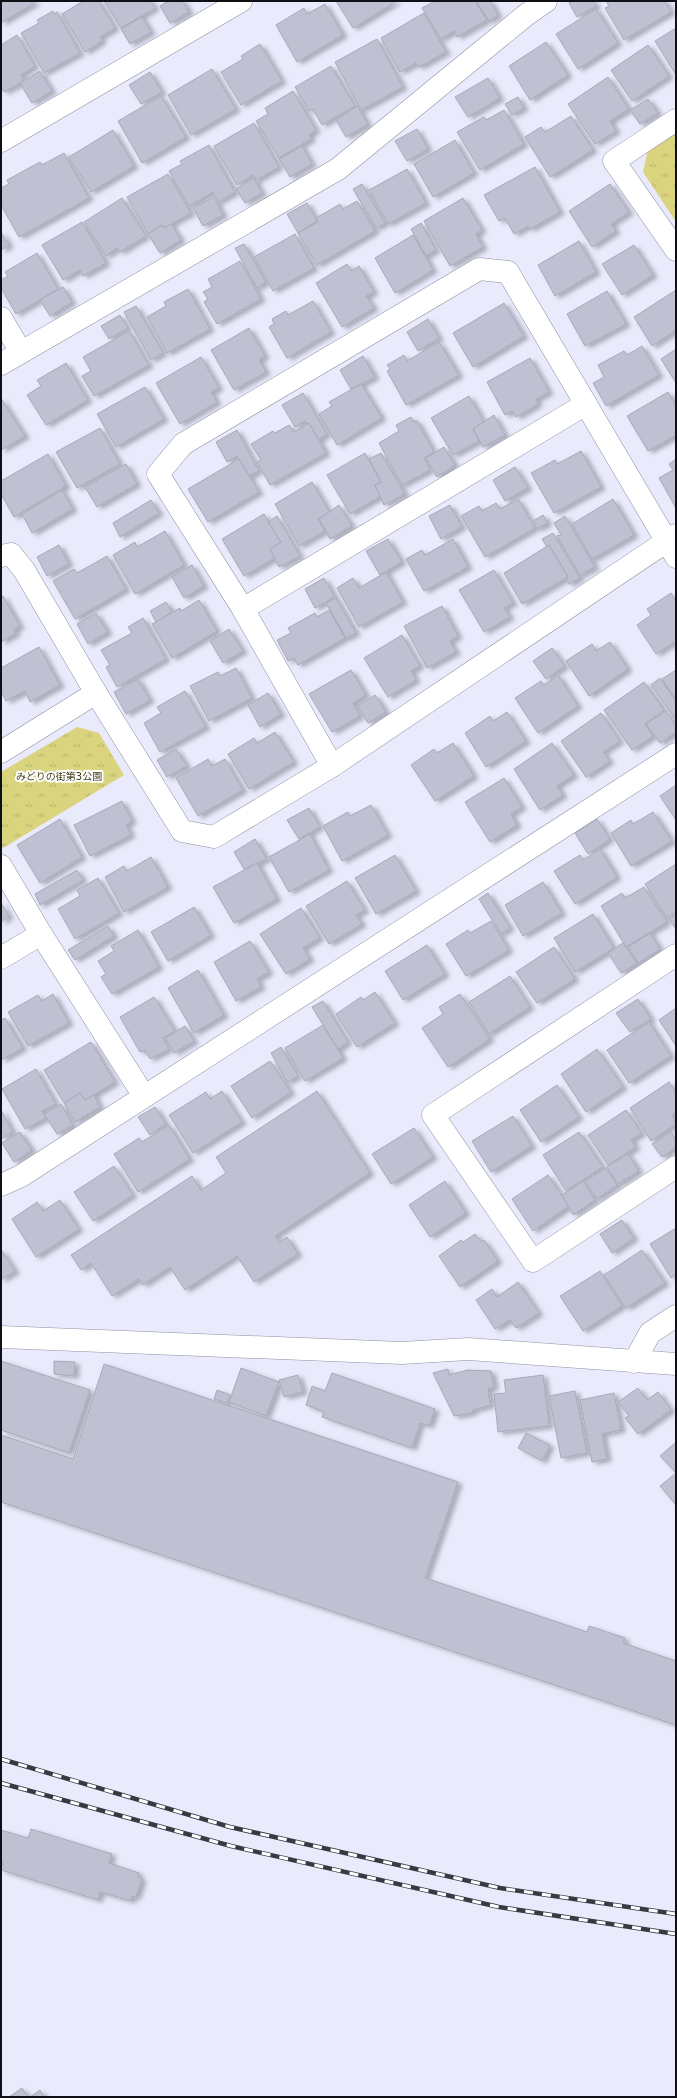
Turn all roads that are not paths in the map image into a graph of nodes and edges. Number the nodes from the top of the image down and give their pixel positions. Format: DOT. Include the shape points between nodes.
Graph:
graph roads {
  1 [pos="241,1"];
  2 [pos="546,1"];
  3 [pos="676,120"];
  4 [pos="1,141"];
  5 [pos="676,250"];
  6 [pos="1,318"];
  7 [pos="21,352"];
  8 [pos="1,364"];
  9 [pos="586,404"];
  10 [pos="673,544"];
  11 [pos="1,556"];
  12 [pos="243,609"];
  13 [pos="96,693"];
  14 [pos="1,752"];
  15 [pos="676,754"];
  16 [pos="332,766"];
  17 [pos="1,866"];
  18 [pos="41,934"];
  19 [pos="676,955"];
  20 [pos="1,958"];
  21 [pos="144,1096"];
  22 [pos="676,1167"];
  23 [pos="1,1185"];
  24 [pos="676,1316"];
  25 [pos="1,1337"];
  26 [pos="634,1362"];
  27 [pos="676,1364"];
  1 -- 4 [label="street"];
  2 -- 7 [label="street" via="526,14 338,169"];
  3 -- 5 [label="street" via="614,161"];
  6 -- 7 [label="street"];
  7 -- 8 [label="street"];
  9 -- 10 [label="street"];
  9 -- 12 [label="street"];
  9 -- 12 [label="street" via="508,272 479,269 183,444 158,474"];
  10 -- 16 [label="street"];
  11 -- 13 [label="street" via="11,554 24,570"];
  12 -- 16 [label="street"];
  13 -- 14 [label="street"];
  13 -- 16 [label="street" via="182,831 214,837"];
  15 -- 21 [label="street"];
  17 -- 18 [label="street"];
  18 -- 20 [label="street"];
  18 -- 21 [label="street"];
  19 -- 22 [label="street" via="433,1115 533,1261"];
  21 -- 23 [label="street" via="21,1176"];
  24 -- 26 [label="street" via="650,1333"];
  25 -- 26 [label="street" via="402,1353 468,1349"];
  26 -- 27 [label="street"];
}
